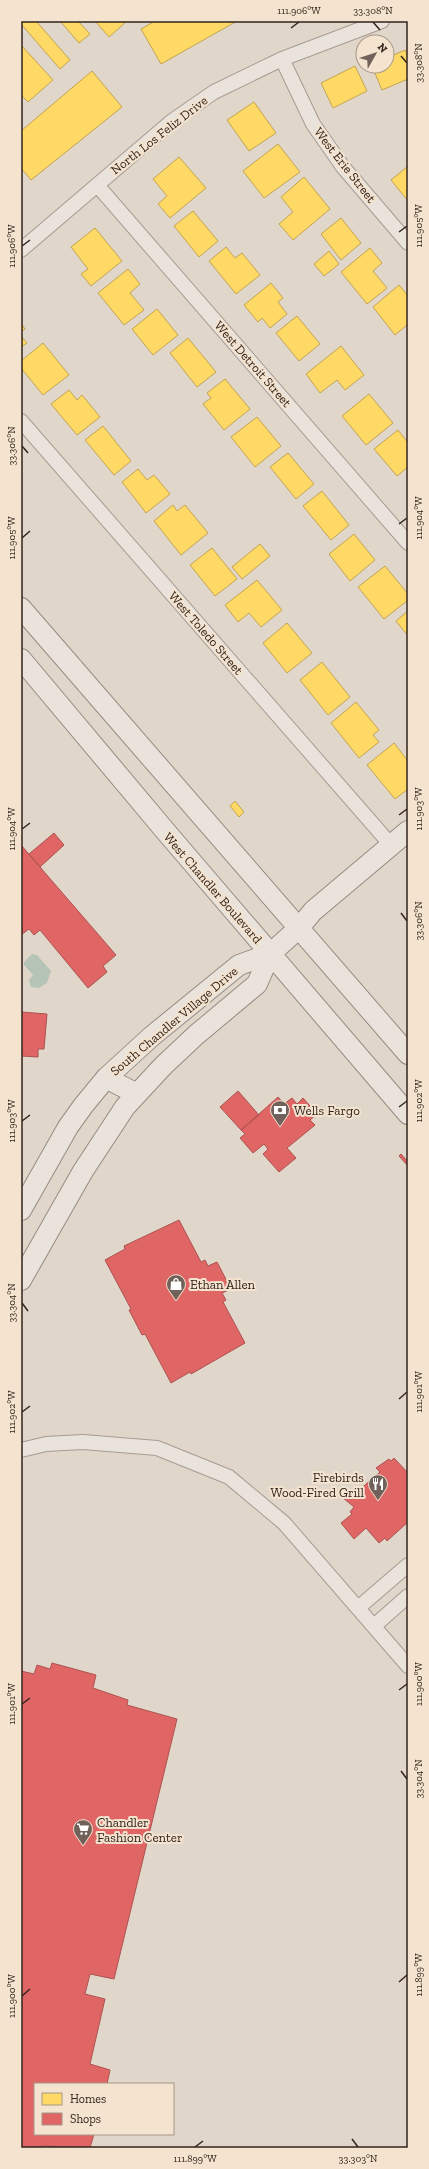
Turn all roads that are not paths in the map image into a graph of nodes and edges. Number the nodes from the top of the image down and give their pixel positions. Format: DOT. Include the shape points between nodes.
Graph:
graph roads {
  1 [pos="382,21"];
  2 [pos="282,59"];
  3 [pos="97,185"];
  4 [pos="408,243"];
  5 [pos="21,250"];
  6 [pos="21,421"];
  7 [pos="408,543"];
  8 [pos="21,608"];
  9 [pos="21,659"];
  10 [pos="408,830"];
  11 [pos="391,845"];
  12 [pos="299,928"];
  13 [pos="270,954"];
  14 [pos="408,1054"];
  15 [pos="106,1078"];
  16 [pos="137,1094"];
  17 [pos="408,1114"];
  18 [pos="21,1210"];
  19 [pos="21,1280"];
  20 [pos="21,1450"];
  21 [pos="408,1565"];
  22 [pos="408,1596"];
  23 [pos="358,1608"];
  24 [pos="374,1626"];
  25 [pos="408,1666"];
  1 -- 2 [label="street, North Los Feliz Drive"];
  2 -- 3 [label="street, North Los Feliz Drive" via="214,92 172,122"];
  2 -- 4 [label="street, West Erie Street" via="313,124 343,167"];
  3 -- 5 [label="street, North Los Feliz Drive"];
  3 -- 7 [label="street, West Detroit Street"];
  6 -- 11 [label="street, West Toledo Street"];
  8 -- 12 [label="main road"];
  9 -- 13 [label="main road, West Chandler Boulevard"];
  10 -- 11 [label="main road"];
  11 -- 12 [label="main road" via="313,911"];
  12 -- 13 [label="main road"];
  12 -- 14 [label="main road"];
  13 -- 15 [label="main road, South Chandler Village Drive" via="239,965 152,1036"];
  13 -- 16 [label="main road, South Chandler Village Drive" via="257,984 196,1035"];
  13 -- 17 [label="main road, West Chandler Boulevard"];
  15 -- 16 [label="main road"];
  15 -- 18 [label="main road, South Chandler Village Drive" via="68,1127"];
  16 -- 19 [label="main road, South Chandler Village Drive" via="125,1107 99,1146"];
  20 -- 23 [label="street" via="46,1444 83,1442 157,1448 229,1477 284,1523"];
  21 -- 23 [label="street"];
  22 -- 24 [label="street"];
  23 -- 24 [label="street"];
  24 -- 25 [label="street"];
}
